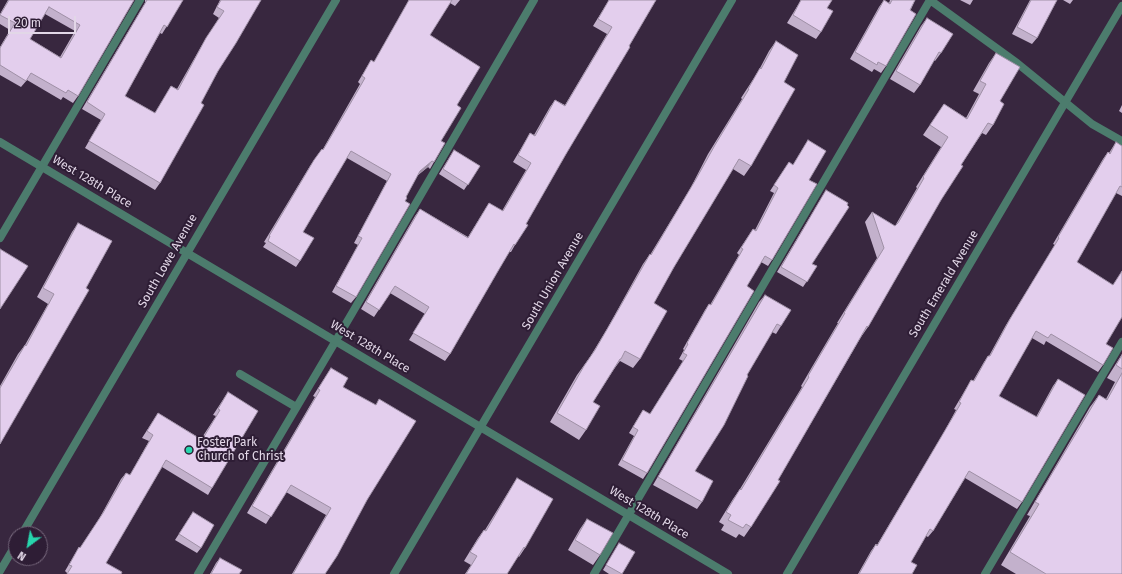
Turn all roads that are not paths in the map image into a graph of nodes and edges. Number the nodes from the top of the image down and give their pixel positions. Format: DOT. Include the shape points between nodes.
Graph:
graph roads {
  1 [pos="140,0"];
  2 [pos="336,0"];
  3 [pos="534,0"];
  4 [pos="732,0"];
  5 [pos="930,0"];
  6 [pos="1122,6"];
  7 [pos="1065,102"];
  8 [pos="0,142"];
  9 [pos="1122,142"];
  10 [pos="42,166"];
  11 [pos="0,238"];
  12 [pos="187,253"];
  13 [pos="336,341"];
  14 [pos="1122,342"];
  15 [pos="240,374"];
  16 [pos="296,407"];
  17 [pos="481,427"];
  18 [pos="629,515"];
  19 [pos="27,526"];
  20 [pos="8,558"];
  21 [pos="0,571"];
  22 [pos="198,574"];
  23 [pos="394,574"];
  24 [pos="594,574"];
  25 [pos="728,574"];
  26 [pos="787,574"];
  27 [pos="985,574"];
  1 -- 10 [label="street"];
  2 -- 12 [label="street, South Lowe Avenue"];
  3 -- 13 [label="street"];
  4 -- 17 [label="street, South Union Avenue"];
  5 -- 7 [label="street" via="1017,63"];
  5 -- 18 [label="street"];
  6 -- 7 [label="street, South Emerald Avenue"];
  7 -- 9 [label="street" via="1092,124"];
  7 -- 26 [label="street, South Emerald Avenue"];
  8 -- 10 [label="street, West 128th Place"];
  10 -- 11 [label="street"];
  10 -- 12 [label="street, West 128th Place"];
  12 -- 13 [label="street, West 128th Place"];
  12 -- 19 [label="street, South Lowe Avenue"];
  13 -- 16 [label="street"];
  13 -- 17 [label="street, West 128th Place"];
  14 -- 27 [label="street"];
  15 -- 16 [label="street"];
  16 -- 22 [label="street"];
  17 -- 18 [label="street, West 128th Place"];
  17 -- 23 [label="street, South Union Avenue"];
  18 -- 24 [label="street"];
  18 -- 25 [label="street, West 128th Place"];
  20 -- 21 [label="street"];
}
